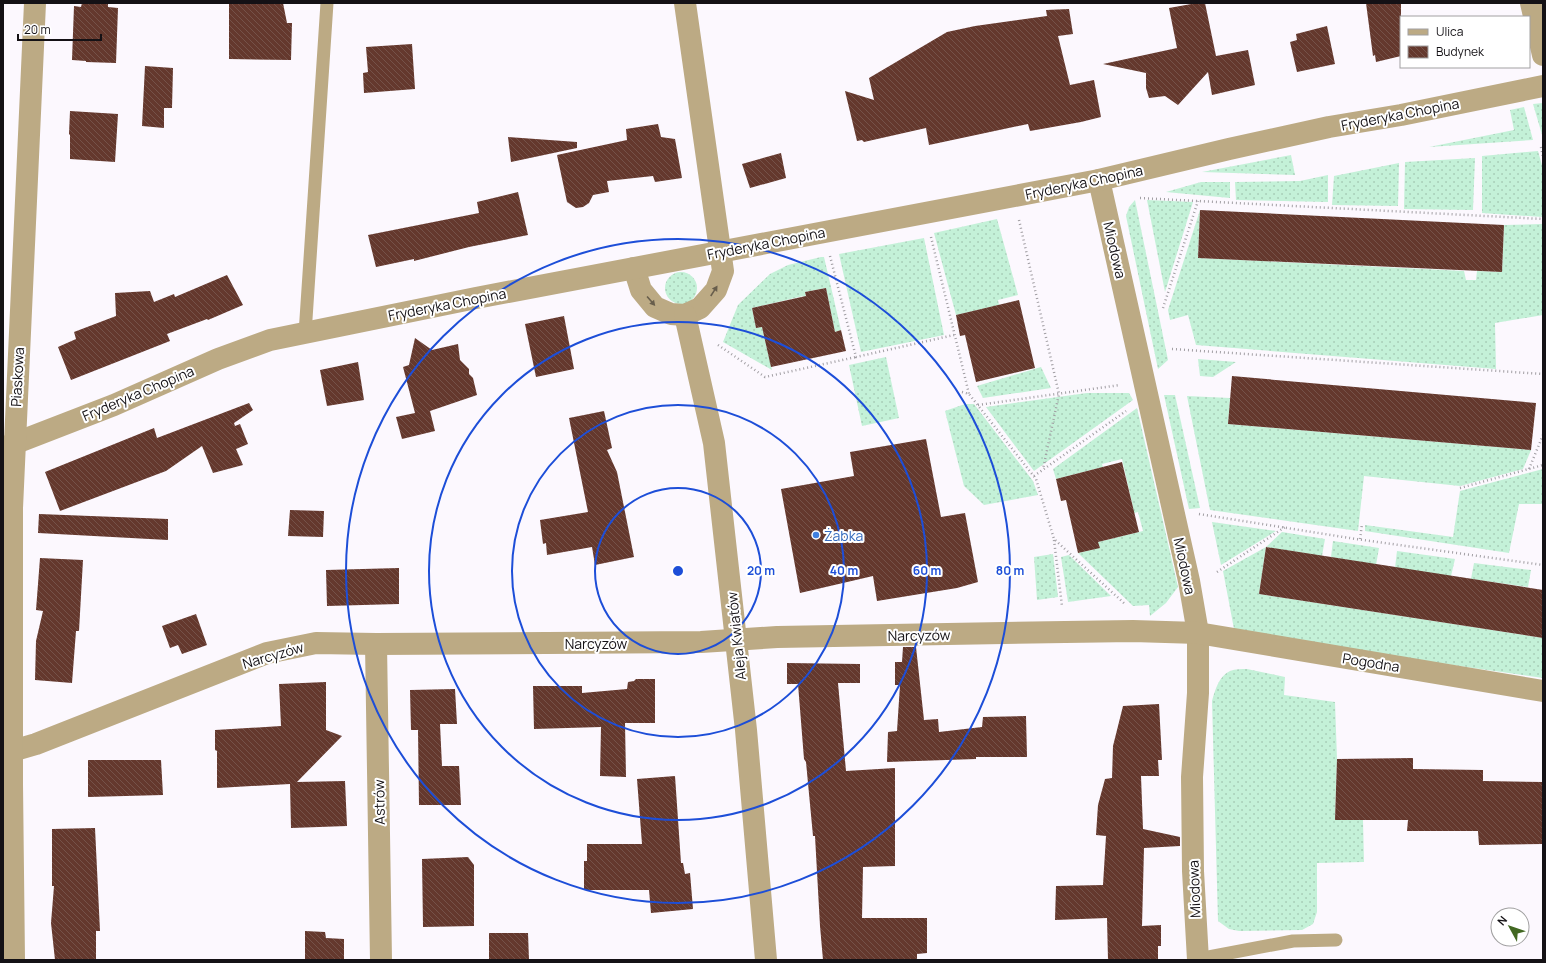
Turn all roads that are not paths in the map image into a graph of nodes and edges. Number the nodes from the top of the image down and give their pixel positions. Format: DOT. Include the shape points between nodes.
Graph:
graph roads {
  1 [pos="34,3"];
  2 [pos="327,3"];
  3 [pos="685,3"];
  4 [pos="1531,3"];
  5 [pos="1543,55"];
  6 [pos="1543,86"];
  7 [pos="1099,180"];
  8 [pos="721,252"];
  9 [pos="634,268"];
  10 [pos="685,315"];
  11 [pos="305,334"];
  12 [pos="9,446"];
  13 [pos="1198,633"];
  14 [pos="736,641"];
  15 [pos="376,644"];
  16 [pos="1543,691"];
  17 [pos="12,751"];
  18 [pos="1336,940"];
  19 [pos="14,960"];
  20 [pos="381,960"];
  21 [pos="766,960"];
  22 [pos="1198,960"];
  1 -- 12 [label="street, Piaskowa"];
  2 -- 11 [label="lane"];
  3 -- 8 [label="street"];
  4 -- 5 [label="street"];
  6 -- 7 [label="street, Fryderyka Chopina" via="1321,129"];
  7 -- 8 [label="street, Fryderyka Chopina"];
  7 -- 13 [label="street, Miodowa" via="1189,581"];
  8 -- 9 [label="street, Fryderyka Chopina"];
  10 -- 8 [label="street, one-way" via="700,308 716,290 723,271"];
  9 -- 10 [label="street, one-way" via="641,290 656,306 671,314"];
  9 -- 11 [label="street, Fryderyka Chopina"];
  10 -- 14 [label="street, Aleja Kwiatów" via="714,443"];
  11 -- 12 [label="street, Fryderyka Chopina" via="270,340 218,359 114,405"];
  12 -- 17 [label="street, Piaskowa" via="12,508"];
  13 -- 14 [label="street, Narcyzów" via="1065,632 777,637"];
  13 -- 16 [label="street, Pogodna"];
  13 -- 22 [label="street, Miodowa" via="1198,693 1192,777 1193,871"];
  14 -- 15 [label="street, Narcyzów"];
  14 -- 21 [label="street, Aleja Kwiatów"];
  15 -- 17 [label="street, Narcyzów" via="316,643 267,653 36,744"];
  15 -- 20 [label="street, Astrów"];
  17 -- 19 [label="street, Piaskowa"];
  18 -- 22 [label="lane" via="1293,941"];
}
